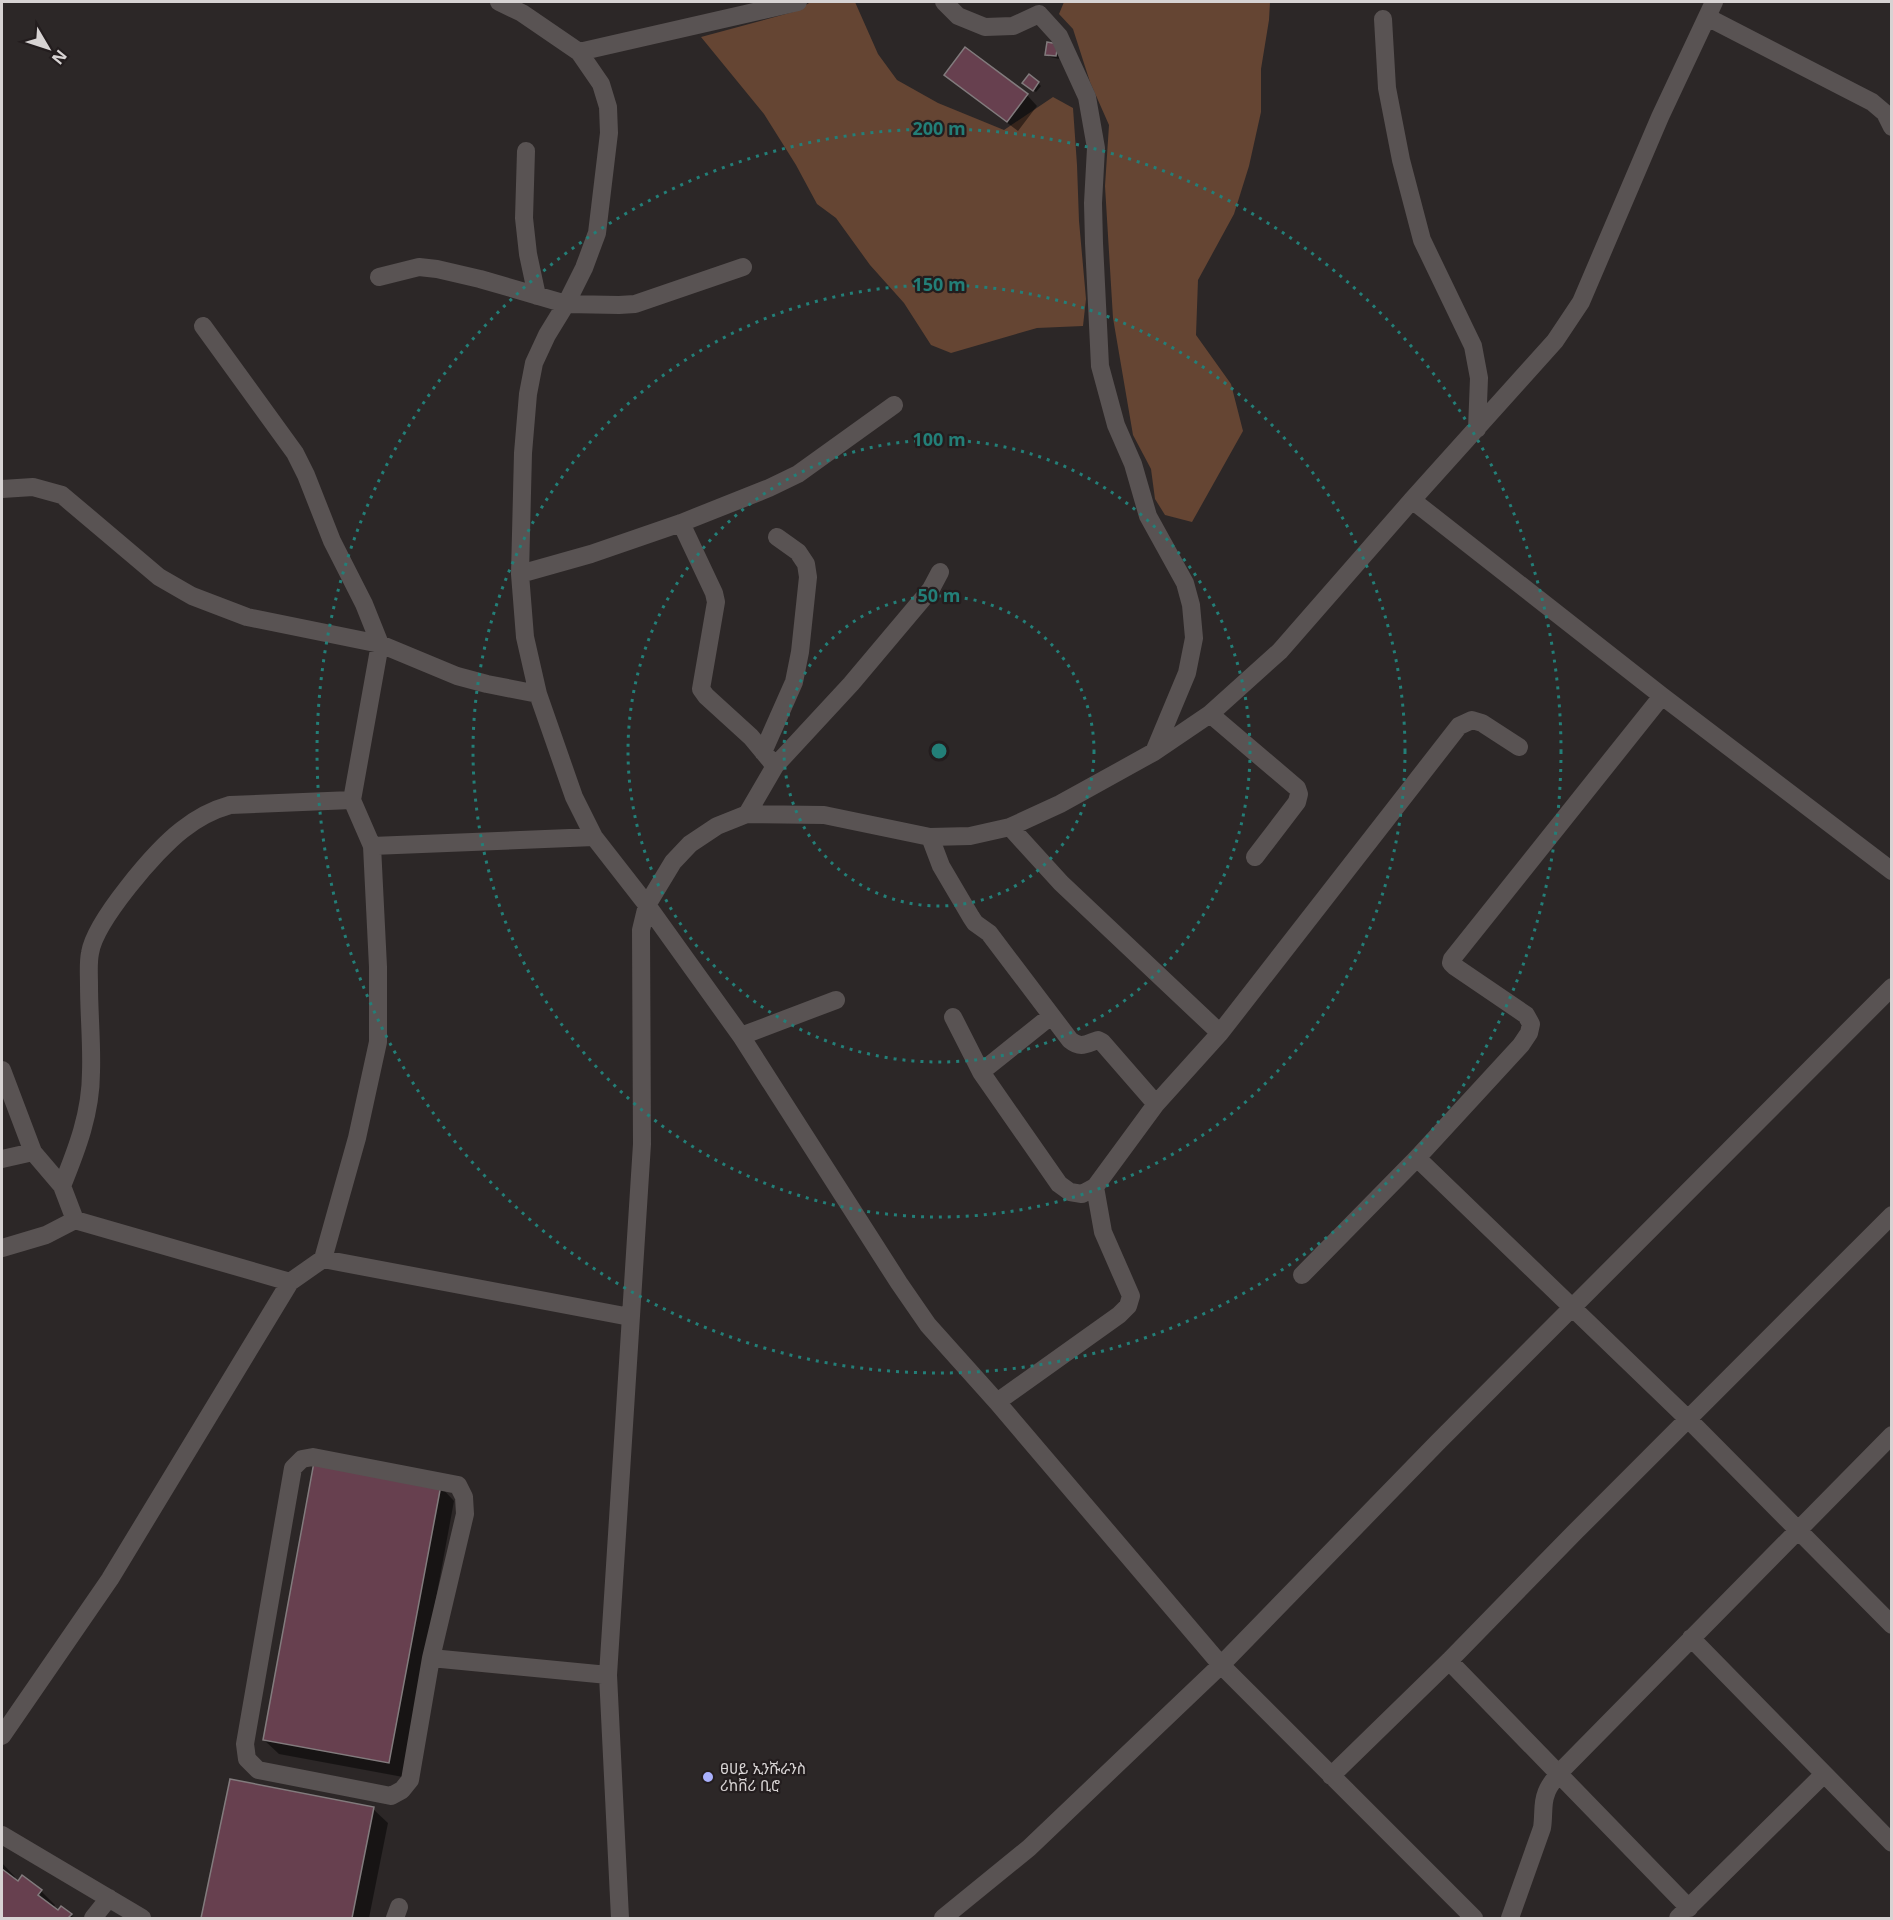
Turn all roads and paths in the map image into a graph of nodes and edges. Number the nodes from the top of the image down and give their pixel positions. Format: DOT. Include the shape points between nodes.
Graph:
graph roads {
  1 [pos="499,2"];
  2 [pos="798,2"];
  3 [pos="944,2"];
  4 [pos="1040,8"];
  5 [pos="1710,9"];
  6 [pos="1383,19"];
  7 [pos="579,52"];
  8 [pos="1892,127"];
  9 [pos="526,151"];
  10 [pos="743,267"];
  11 [pos="379,277"];
  12 [pos="537,296"];
  13 [pos="566,304"];
  14 [pos="203,326"];
  15 [pos="894,405"];
  16 [pos="1477,429"];
  17 [pos="2,489"];
  18 [pos="1412,500"];
  19 [pos="681,523"];
  20 [pos="777,537"];
  21 [pos="940,573"];
  22 [pos="520,574"];
  23 [pos="380,644"];
  24 [pos="538,694"];
  25 [pos="1662,696"];
  26 [pos="1210,714"];
  27 [pos="1519,747"];
  28 [pos="1154,752"];
  29 [pos="769,759"];
  30 [pos="352,800"];
  31 [pos="747,814"];
  32 [pos="1010,827"];
  33 [pos="594,837"];
  34 [pos="930,837"];
  35 [pos="372,846"];
  36 [pos="1255,858"];
  37 [pos="1892,871"];
  38 [pos="647,905"];
  39 [pos="1892,987"];
  40 [pos="836,1000"];
  41 [pos="1052,1016"];
  42 [pos="953,1017"];
  43 [pos="1220,1033"];
  44 [pos="741,1036"];
  45 [pos="2,1071"];
  46 [pos="981,1072"];
  47 [pos="1156,1104"];
  48 [pos="33,1152"];
  49 [pos="1417,1158"];
  50 [pos="2,1159"];
  51 [pos="62,1186"];
  52 [pos="1095,1187"];
  53 [pos="1892,1215"];
  54 [pos="75,1220"];
  55 [pos="2,1248"];
  56 [pos="323,1258"];
  57 [pos="1302,1275"];
  58 [pos="290,1282"];
  59 [pos="1572,1306"];
  60 [pos="630,1317"];
  61 [pos="997,1402"];
  62 [pos="1689,1420"];
  63 [pos="1892,1435"];
  64 [pos="1798,1530"];
  65 [pos="1892,1625"];
  66 [pos="1691,1638"];
  67 [pos="431,1658"];
  68 [pos="1449,1661"];
  69 [pos="1221,1665"];
  70 [pos="609,1675"];
  71 [pos="2,1736"];
  72 [pos="1559,1773"];
  73 [pos="1823,1775"];
  74 [pos="1331,1776"];
  75 [pos="2,1835"];
  76 [pos="1892,1843"];
  77 [pos="109,1898"];
  78 [pos="1684,1913"];
  79 [pos="93,1918"];
  80 [pos="142,1918"];
  81 [pos="620,1918"];
  82 [pos="943,1918"];
  83 [pos="1474,1918"];
  84 [pos="1510,1918"];
  1 -- 7 [label="street"];
  2 -- 7 [label="street"];
  3 -- 4 [label="street" via="958,16 985,27 1013,26"];
  4 -- 28 [label="street" via="1059,36 1088,97 1096,148 1093,203 1100,366 1148,516 1185,583 1191,605 1194,638 1187,673"];
  5 -- 8 [label="street" via="1872,102 1885,113"];
  5 -- 16 [label="street" via="1581,302 1555,341"];
  6 -- 16 [label="street" via="1387,88 1422,240 1473,346 1479,378"];
  7 -- 13 [label="street" via="601,84 608,108 609,133 597,233"];
  9 -- 12 [label="street" via="524,218"];
  10 -- 13 [label="street" via="635,304"];
  11 -- 12 [label="street" via="420,267 438,269"];
  12 -- 13 [label="street"];
  13 -- 22 [label="street" via="542,344 528,394"];
  14 -- 23 [label="street" via="295,453"];
  15 -- 19 [label="street" via="798,474"];
  16 -- 18 [label="street"];
  17 -- 23 [label="street" via="33,487 62,495 159,577 192,596 248,617"];
  18 -- 25 [label="street"];
  18 -- 26 [label="street" via="1280,651"];
  19 -- 22 [label="street"];
  19 -- 29 [label="street" via="716,602 701,689"];
  20 -- 29 [label="street" via="798,552 808,577 794,682"];
  21 -- 29 [label="street" via="931,590 866,666"];
  22 -- 24 [label="street" via="525,637"];
  23 -- 24 [label="street" via="457,676"];
  23 -- 30 [label="street"];
  24 -- 33 [label="street" via="574,797"];
  25 -- 37 [label="street"];
  25 -- 49 [label="street" via="1452,959 1454,966 1526,1015 1531,1024 1521,1044"];
  26 -- 28 [label="street"];
  26 -- 36 [label="street" via="1297,788 1299,794"];
  27 -- 43 [label="street" via="1482,723 1472,720 1459,726"];
  28 -- 32 [label="street"];
  29 -- 31 [label="street"];
  30 -- 35 [label="street"];
  30 -- 51 [label="street" via="230,805 215,810 180,831 118,899 97,932 89,955 88,1108 80,1142"];
  31 -- 34 [label="street" via="824,815"];
  31 -- 38 [label="street" via="717,826 690,844 673,862"];
  32 -- 34 [label="street" via="970,836"];
  32 -- 43 [label="street" via="1061,883"];
  33 -- 35 [label="street"];
  33 -- 38 [label="street"];
  34 -- 41 [label="street" via="941,866 970,916 989,933"];
  35 -- 56 [label="street" via="378,1042 357,1138"];
  38 -- 44 [label="street"];
  38 -- 60 [label="street" via="640,930 642,1144"];
  39 -- 59 [label="street"];
  40 -- 44 [label="street"];
  41 -- 46 [label="street"];
  41 -- 47 [label="street" via="1076,1045 1102,1042"];
  42 -- 46 [label="street"];
  43 -- 47 [label="street"];
  44 -- 61 [label="street" via="928,1325"];
  45 -- 48 [label="street"];
  46 -- 52 [label="street" via="1059,1184 1082,1194"];
  47 -- 52 [label="street"];
  48 -- 50 [label="street"];
  48 -- 51 [label="street"];
  49 -- 57 [label="street"];
  49 -- 59 [label="street"];
  51 -- 54 [label="street"];
  52 -- 61 [label="street" via="1103,1232 1131,1296 1128,1306"];
  53 -- 62 [label="street"];
  54 -- 55 [label="street" via="46,1235"];
  54 -- 58 [label="street"];
  56 -- 58 [label="street"];
  56 -- 60 [label="street"];
  58 -- 71 [label="street" via="110,1579"];
  59 -- 62 [label="street"];
  59 -- 69 [label="street"];
  60 -- 70 [label="street"];
  61 -- 69 [label="street"];
  62 -- 64 [label="street"];
  62 -- 68 [label="street"];
  63 -- 64 [label="street"];
  64 -- 65 [label="street"];
  64 -- 66 [label="street"];
  66 -- 72 [label="street"];
  66 -- 73 [label="street"];
  67 -- 67 [label="street" via="410,1780 392,1796 258,1770 247,1759 245,1744 293,1468 302,1459 313,1457 458,1485 464,1497 465,1514"];
  67 -- 70 [label="street"];
  68 -- 72 [label="street"];
  68 -- 74 [label="street"];
  69 -- 74 [label="street"];
  69 -- 82 [label="street" via="1029,1848"];
  70 -- 81 [label="street"];
  72 -- 78 [label="street"];
  72 -- 84 [label="street" via="1545,1796 1542,1828"];
  73 -- 76 [label="street"];
  73 -- 78 [label="street"];
  74 -- 83 [label="street"];
  75 -- 77 [label="street"];
  77 -- 79 [label="street"];
  77 -- 80 [label="street"];
}
